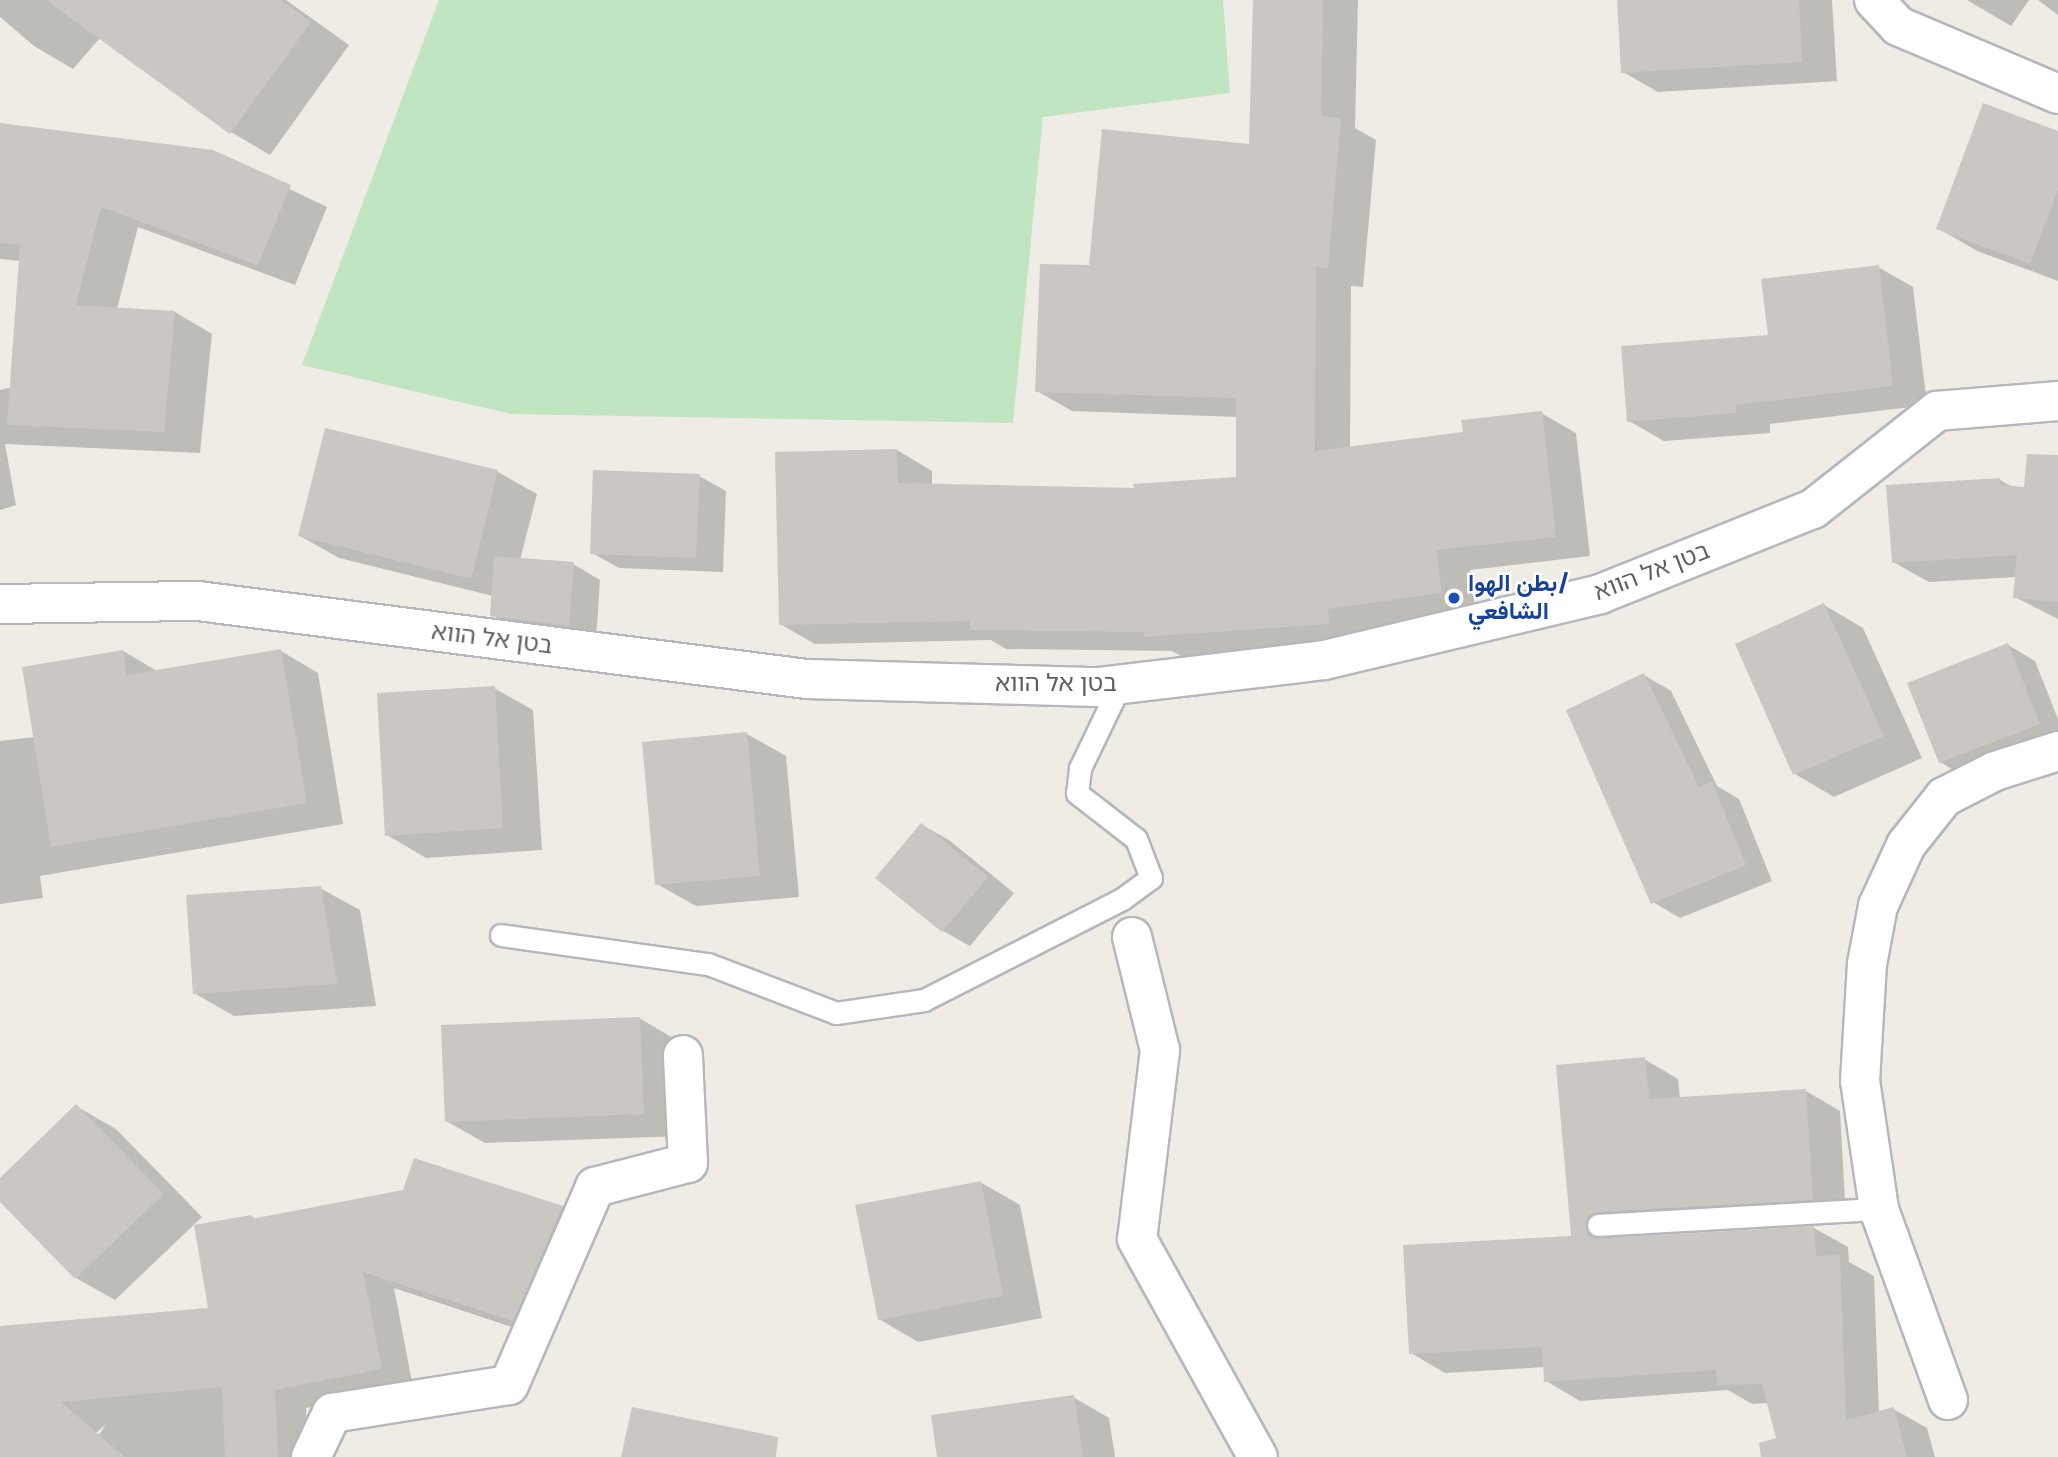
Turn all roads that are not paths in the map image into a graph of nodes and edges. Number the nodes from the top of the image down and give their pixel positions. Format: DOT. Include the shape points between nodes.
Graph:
graph roads {
  1 [pos="1874,0"];
  2 [pos="2058,94"];
  3 [pos="2058,401"];
  4 [pos="0,604"];
  5 [pos="1120,685"];
  6 [pos="2058,751"];
  7 [pos="501,935"];
  8 [pos="1132,937"];
  9 [pos="683,1055"];
  10 [pos="1879,1209"];
  11 [pos="1598,1225"];
  12 [pos="1948,1399"];
  13 [pos="311,1457"];
  14 [pos="1258,1457"];
  1 -- 2 [label="street" via="1898,26"];
  3 -- 5 [label="street, בטן אל הווא" via="1937,411 1814,509 1600,594 1324,660"];
  4 -- 5 [label="street, בטן אל הווא" via="198,601 807,680"];
  5 -- 7 [label="lane" via="1080,768 1077,793 1136,839 1152,878 1122,899 924,1000 836,1013 708,964"];
  6 -- 10 [label="street" via="1995,771 1944,797 1906,845 1878,905 1867,964 1860,1081"];
  8 -- 14 [label="street" via="1160,1050 1138,1239"];
  9 -- 13 [label="street" via="688,1163 595,1187 509,1385 332,1413"];
  10 -- 11 [label="lane"];
  10 -- 12 [label="street"];
}
